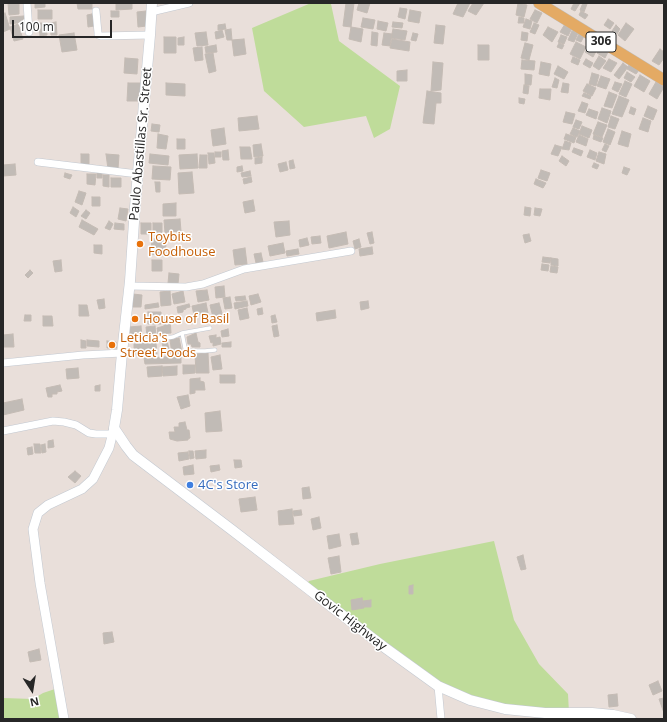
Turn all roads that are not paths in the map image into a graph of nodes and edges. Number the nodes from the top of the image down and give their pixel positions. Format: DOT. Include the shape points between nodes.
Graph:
graph roads {
  1 [pos="27,3"];
  2 [pos="189,3"];
  3 [pos="539,3"];
  4 [pos="151,8"];
  5 [pos="96,11"];
  6 [pos="29,32"];
  7 [pos="150,34"];
  8 [pos="664,80"];
  9 [pos="38,162"];
  10 [pos="138,174"];
  11 [pos="351,251"];
  12 [pos="129,286"];
  13 [pos="210,328"];
  14 [pos="182,334"];
  15 [pos="123,340"];
  16 [pos="215,350"];
  17 [pos="122,353"];
  18 [pos="3,363"];
  19 [pos="3,431"];
  20 [pos="113,431"];
  21 [pos="438,686"];
  22 [pos="64,719"];
  23 [pos="441,719"];
  24 [pos="631,719"];
  1 -- 6 [label="street"];
  2 -- 4 [label="street"];
  3 -- 8 [label="main road, 306"];
  4 -- 7 [label="main road, Paulo Abastillas Sr. Street"];
  5 -- 7 [label="street" via="98,35"];
  7 -- 10 [label="main road, Paulo Abastillas Sr. Street"];
  9 -- 10 [label="street"];
  10 -- 12 [label="main road, Paulo Abastillas Sr. Street"];
  11 -- 12 [label="street" via="244,269 186,288"];
  12 -- 15 [label="main road, Paulo Abastillas Sr. Street"];
  13 -- 14 [label="lane"];
  14 -- 15 [label="lane" via="153,340"];
  14 -- 16 [label="lane" via="185,348 190,351"];
  15 -- 17 [label="main road, Paulo Abastillas Sr. Street"];
  17 -- 18 [label="street"];
  17 -- 20 [label="main road, Paulo Abastillas Sr. Street"];
  19 -- 20 [label="street" via="53,420 76,425 89,433"];
  20 -- 21 [label="main road, Govic Highway" via="133,455"];
  20 -- 22 [label="street" via="109,448 93,479 82,489 48,505 38,513 33,530"];
  21 -- 23 [label="street"];
  21 -- 24 [label="main road, Govic Highway" via="470,700 505,709 545,713 592,713"];
}
